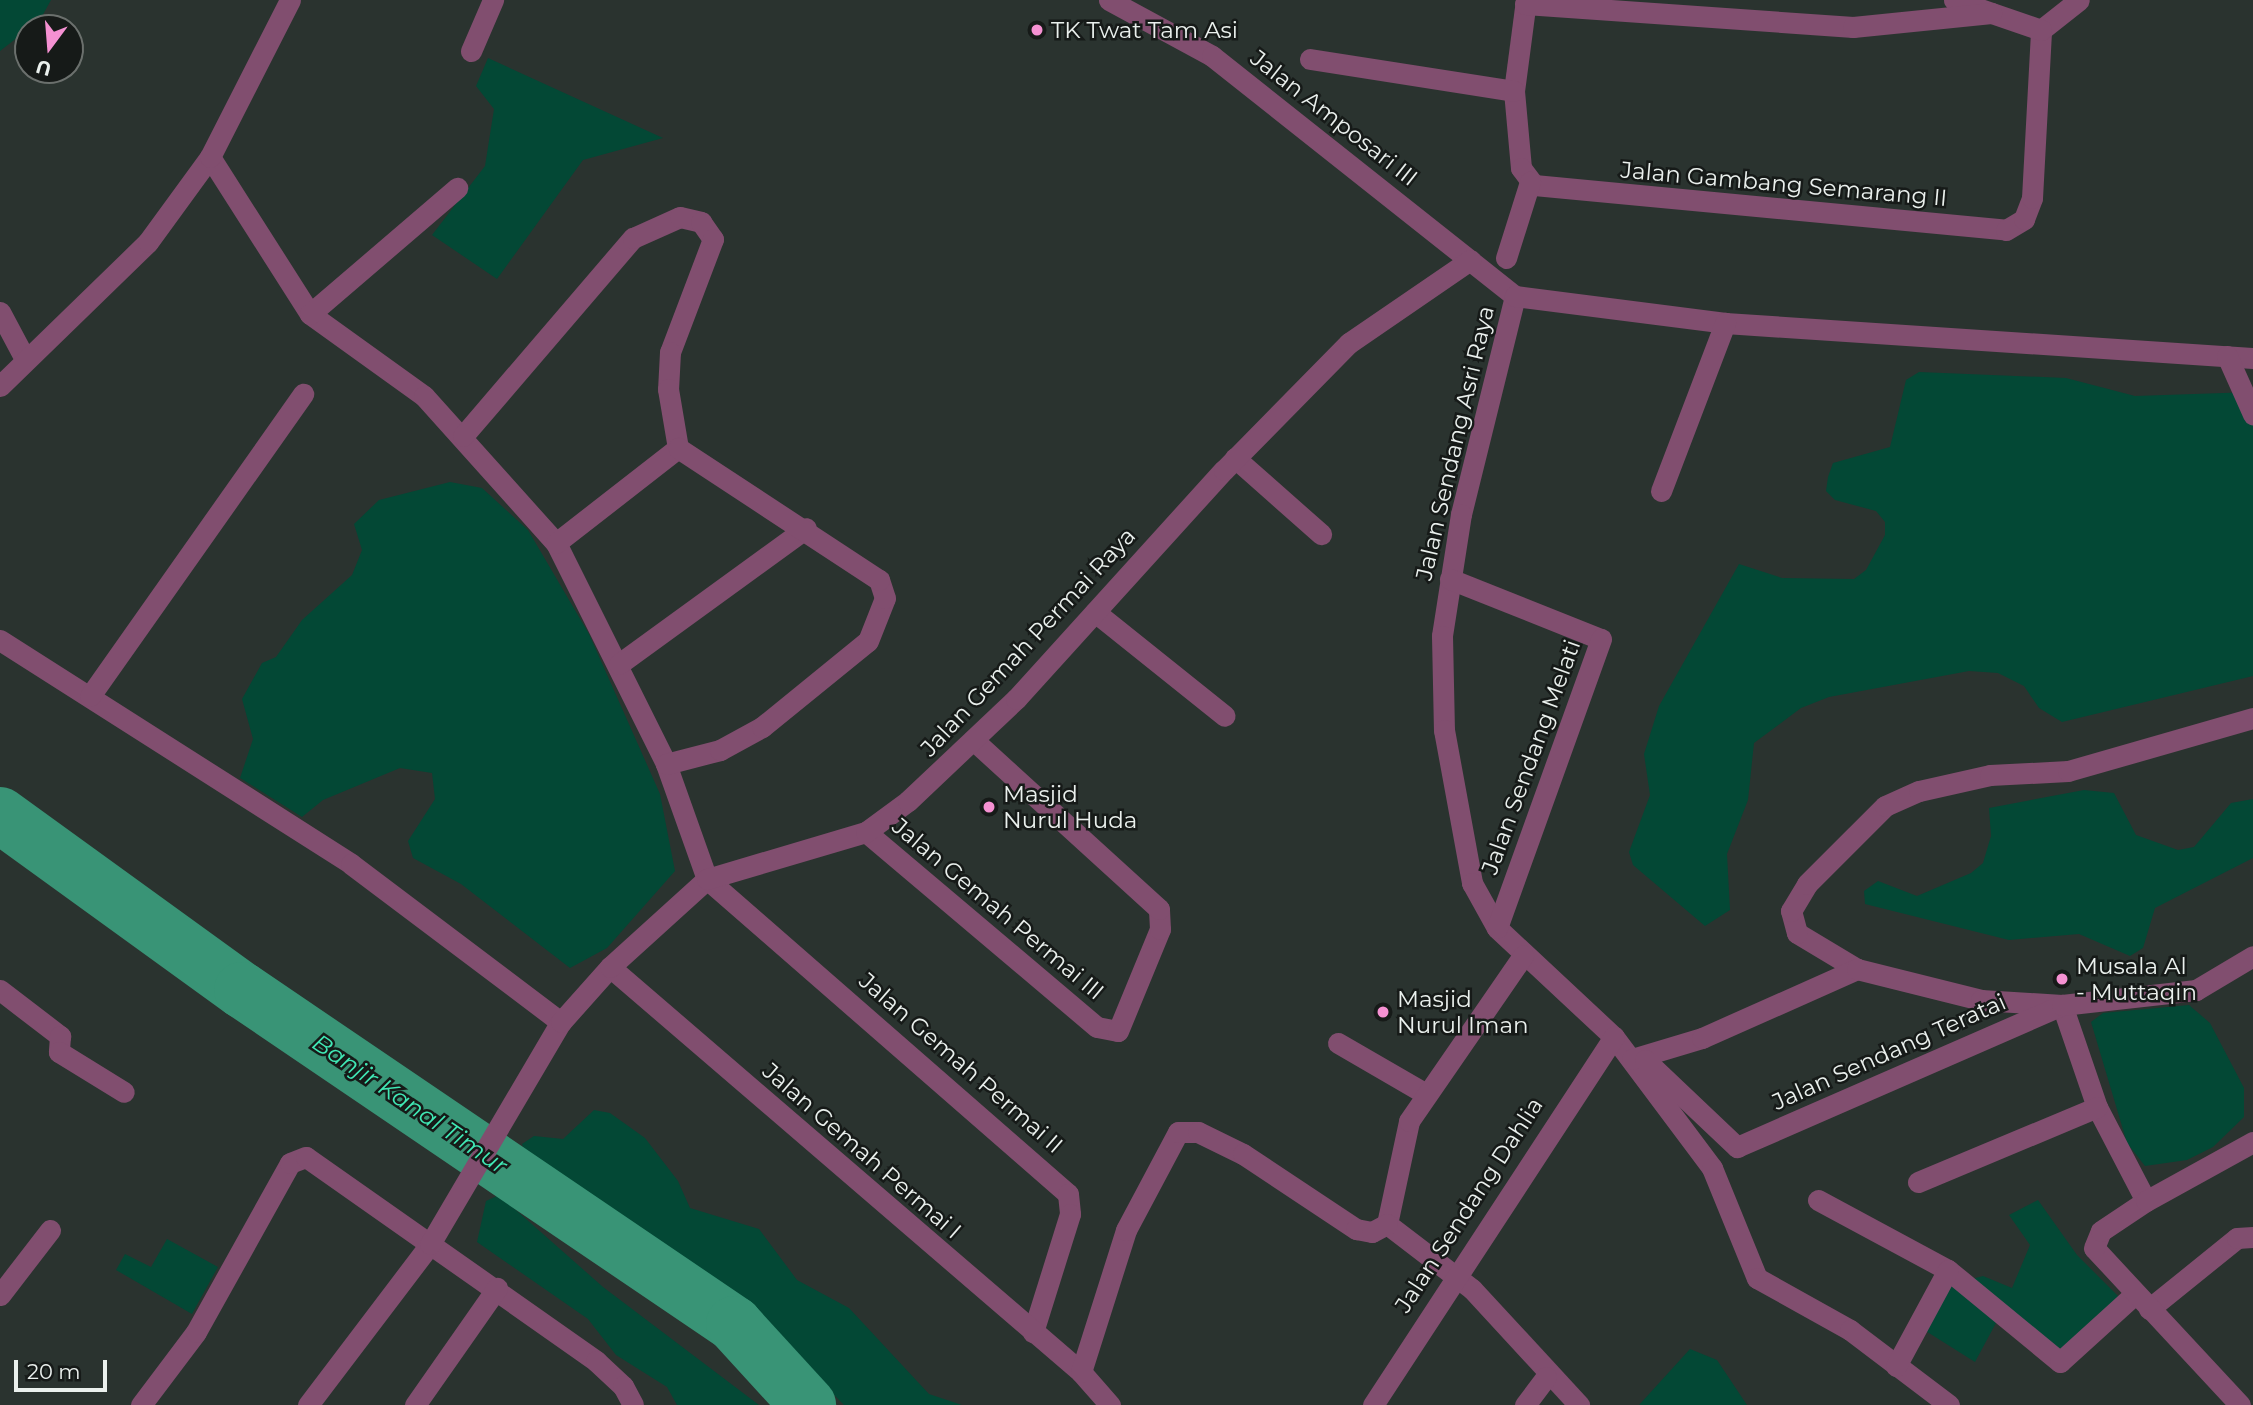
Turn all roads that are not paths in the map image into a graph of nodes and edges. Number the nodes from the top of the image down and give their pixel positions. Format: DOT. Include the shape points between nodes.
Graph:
graph roads {
  1 [pos="290,0"];
  2 [pos="493,0"];
  3 [pos="1109,0"];
  4 [pos="1954,0"];
  5 [pos="2079,0"];
  6 [pos="1525,2"];
  7 [pos="1991,13"];
  8 [pos="2041,30"];
  9 [pos="471,51"];
  10 [pos="1310,59"];
  11 [pos="1514,90"];
  12 [pos="210,157"];
  13 [pos="1530,182"];
  14 [pos="457,188"];
  15 [pos="1506,258"];
  16 [pos="1470,260"];
  17 [pos="1515,296"];
  18 [pos="0,312"];
  19 [pos="310,314"];
  20 [pos="1726,323"];
  21 [pos="2227,356"];
  22 [pos="2253,358"];
  23 [pos="25,359"];
  24 [pos="0,386"];
  25 [pos="303,394"];
  26 [pos="2253,414"];
  27 [pos="463,436"];
  28 [pos="678,448"];
  29 [pos="1235,458"];
  30 [pos="1661,491"];
  31 [pos="806,528"];
  32 [pos="1321,534"];
  33 [pos="556,543"];
  34 [pos="1450,579"];
  35 [pos="1094,612"];
  36 [pos="0,640"];
  37 [pos="619,664"];
  38 [pos="90,696"];
  39 [pos="1225,716"];
  40 [pos="2253,718"];
  41 [pos="973,740"];
  42 [pos="666,764"];
  43 [pos="866,832"];
  44 [pos="707,879"];
  45 [pos="1497,928"];
  46 [pos="1523,956"];
  47 [pos="2253,956"];
  48 [pos="610,967"];
  49 [pos="1857,969"];
  50 [pos="0,990"];
  51 [pos="2062,1005"];
  52 [pos="561,1022"];
  53 [pos="1614,1037"];
  54 [pos="1338,1043"];
  55 [pos="1637,1058"];
  56 [pos="124,1092"];
  57 [pos="1426,1094"];
  58 [pos="2097,1107"];
  59 [pos="2253,1142"];
  60 [pos="1918,1182"];
  61 [pos="1818,1200"];
  62 [pos="2146,1201"];
  63 [pos="1387,1224"];
  64 [pos="50,1230"];
  65 [pos="2253,1237"];
  66 [pos="430,1244"];
  67 [pos="1948,1270"];
  68 [pos="1452,1275"];
  69 [pos="497,1288"];
  70 [pos="0,1295"];
  71 [pos="2142,1302"];
  72 [pos="1033,1332"];
  73 [pos="1896,1366"];
  74 [pos="1081,1372"];
  75 [pos="1546,1377"];
  76 [pos="141,1405"];
  77 [pos="308,1405"];
  78 [pos="415,1405"];
  79 [pos="633,1405"];
  80 [pos="1110,1405"];
  81 [pos="1373,1405"];
  82 [pos="1525,1405"];
  83 [pos="1578,1405"];
  84 [pos="1949,1405"];
  85 [pos="2240,1405"];
  1 -- 12 [label="street"];
  2 -- 9 [label="street"];
  3 -- 16 [label="street, Jalan Amposari III" via="1212,56"];
  4 -- 7 [label="street"];
  5 -- 8 [label="street"];
  6 -- 7 [label="street" via="1853,27"];
  6 -- 11 [label="street"];
  7 -- 8 [label="street"];
  8 -- 13 [label="street, Jalan Gambang Semarang II" via="2032,198 2024,219 2006,230 1556,191"];
  10 -- 11 [label="street"];
  11 -- 13 [label="street" via="1521,168"];
  12 -- 19 [label="street"];
  12 -- 23 [label="street" via="121,272"];
  13 -- 15 [label="street"];
  14 -- 19 [label="street"];
  16 -- 17 [label="street, Jalan Amposari III"];
  16 -- 29 [label="street, Jalan Gemah Permai Raya" via="1349,343"];
  17 -- 20 [label="street, Jalan Sendang Asri Raya"];
  17 -- 34 [label="street, Jalan Sendang Asri Raya"];
  18 -- 23 [label="street"];
  19 -- 27 [label="street" via="400,376"];
  20 -- 21 [label="street, Jalan Sendang Asri Raya"];
  20 -- 30 [label="street"];
  21 -- 22 [label="street, Jalan Sendang Asri Raya"];
  21 -- 26 [label="street"];
  23 -- 24 [label="street"];
  25 -- 38 [label="street"];
  27 -- 28 [label="street" via="643,229 680,218 701,222 713,233 670,352 668,389"];
  27 -- 33 [label="street"];
  28 -- 31 [label="street"];
  28 -- 33 [label="street"];
  29 -- 32 [label="street"];
  29 -- 35 [label="street, Jalan Gemah Permai Raya"];
  31 -- 37 [label="street"];
  31 -- 42 [label="street" via="879,580 884,611 868,641 752,733"];
  33 -- 37 [label="street"];
  34 -- 45 [label="street, Jalan Sendang Asri Raya" via="1440,667 1444,730 1465,862"];
  34 -- 45 [label="street, Jalan Sendang Melati" via="1601,639"];
  35 -- 39 [label="street"];
  35 -- 41 [label="street, Jalan Gemah Permai Raya"];
  36 -- 38 [label="street"];
  37 -- 42 [label="street"];
  38 -- 52 [label="street" via="351,864"];
  40 -- 49 [label="street" via="2068,771 1990,775 1919,791 1885,806 1807,884 1791,911 1797,933"];
  41 -- 43 [label="street, Jalan Gemah Permai Raya"];
  41 -- 43 [label="street, Jalan Gemah Permai III" via="1159,909 1160,929 1123,1021 1113,1033 1097,1027"];
  42 -- 44 [label="street"];
  43 -- 44 [label="street, Jalan Gemah Permai Raya"];
  44 -- 48 [label="street, Jalan Gemah Permai Raya"];
  44 -- 72 [label="street, Jalan Gemah Permai II" via="1069,1194 1070,1214"];
  45 -- 46 [label="street, Jalan Sendang Asri Raya"];
  46 -- 53 [label="street, Jalan Sendang Asri Raya"];
  46 -- 57 [label="street"];
  47 -- 51 [label="street" via="2196,990"];
  48 -- 52 [label="street, Jalan Gemah Permai Raya"];
  48 -- 72 [label="street, Jalan Gemah Permai I"];
  49 -- 51 [label="street" via="1981,1000"];
  49 -- 55 [label="street" via="1702,1038"];
  50 -- 56 [label="street" via="60,1036 59,1052"];
  51 -- 55 [label="street, Jalan Sendang Teratai" via="1737,1147"];
  51 -- 58 [label="street"];
  52 -- 66 [label="street, Jalan Gemah Permai Raya"];
  53 -- 55 [label="street, Jalan Sendang Asri Raya"];
  53 -- 68 [label="street, Jalan Sendang Dahlia"];
  54 -- 57 [label="street"];
  55 -- 73 [label="street, Jalan Sendang Asri Raya" via="1712,1168 1757,1278 1850,1330"];
  57 -- 63 [label="street" via="1402,1139"];
  58 -- 60 [label="street"];
  58 -- 62 [label="street"];
  59 -- 62 [label="street"];
  61 -- 67 [label="street"];
  62 -- 71 [label="street" via="2101,1231 2096,1257"];
  63 -- 68 [label="street"];
  63 -- 74 [label="street" via="1372,1232 1356,1229 1243,1154 1198,1132 1178,1132 1126,1230"];
  64 -- 70 [label="street"];
  65 -- 71 [label="street" via="2237,1238"];
  66 -- 69 [label="street"];
  66 -- 76 [label="street" via="313,1160 290,1164 196,1332"];
  66 -- 77 [label="street, Jalan Gemah Permai Raya"];
  67 -- 71 [label="street" via="2060,1362"];
  67 -- 73 [label="street"];
  68 -- 75 [label="street" via="1511,1328"];
  68 -- 81 [label="street, Jalan Sendang Dahlia"];
  69 -- 78 [label="street"];
  69 -- 79 [label="street" via="623,1386"];
  71 -- 85 [label="street"];
  72 -- 74 [label="street, Jalan Gemah Permai I"];
  73 -- 84 [label="street, Jalan Sendang Asri Raya"];
  74 -- 80 [label="street"];
  75 -- 82 [label="street"];
  75 -- 83 [label="street"];
}
